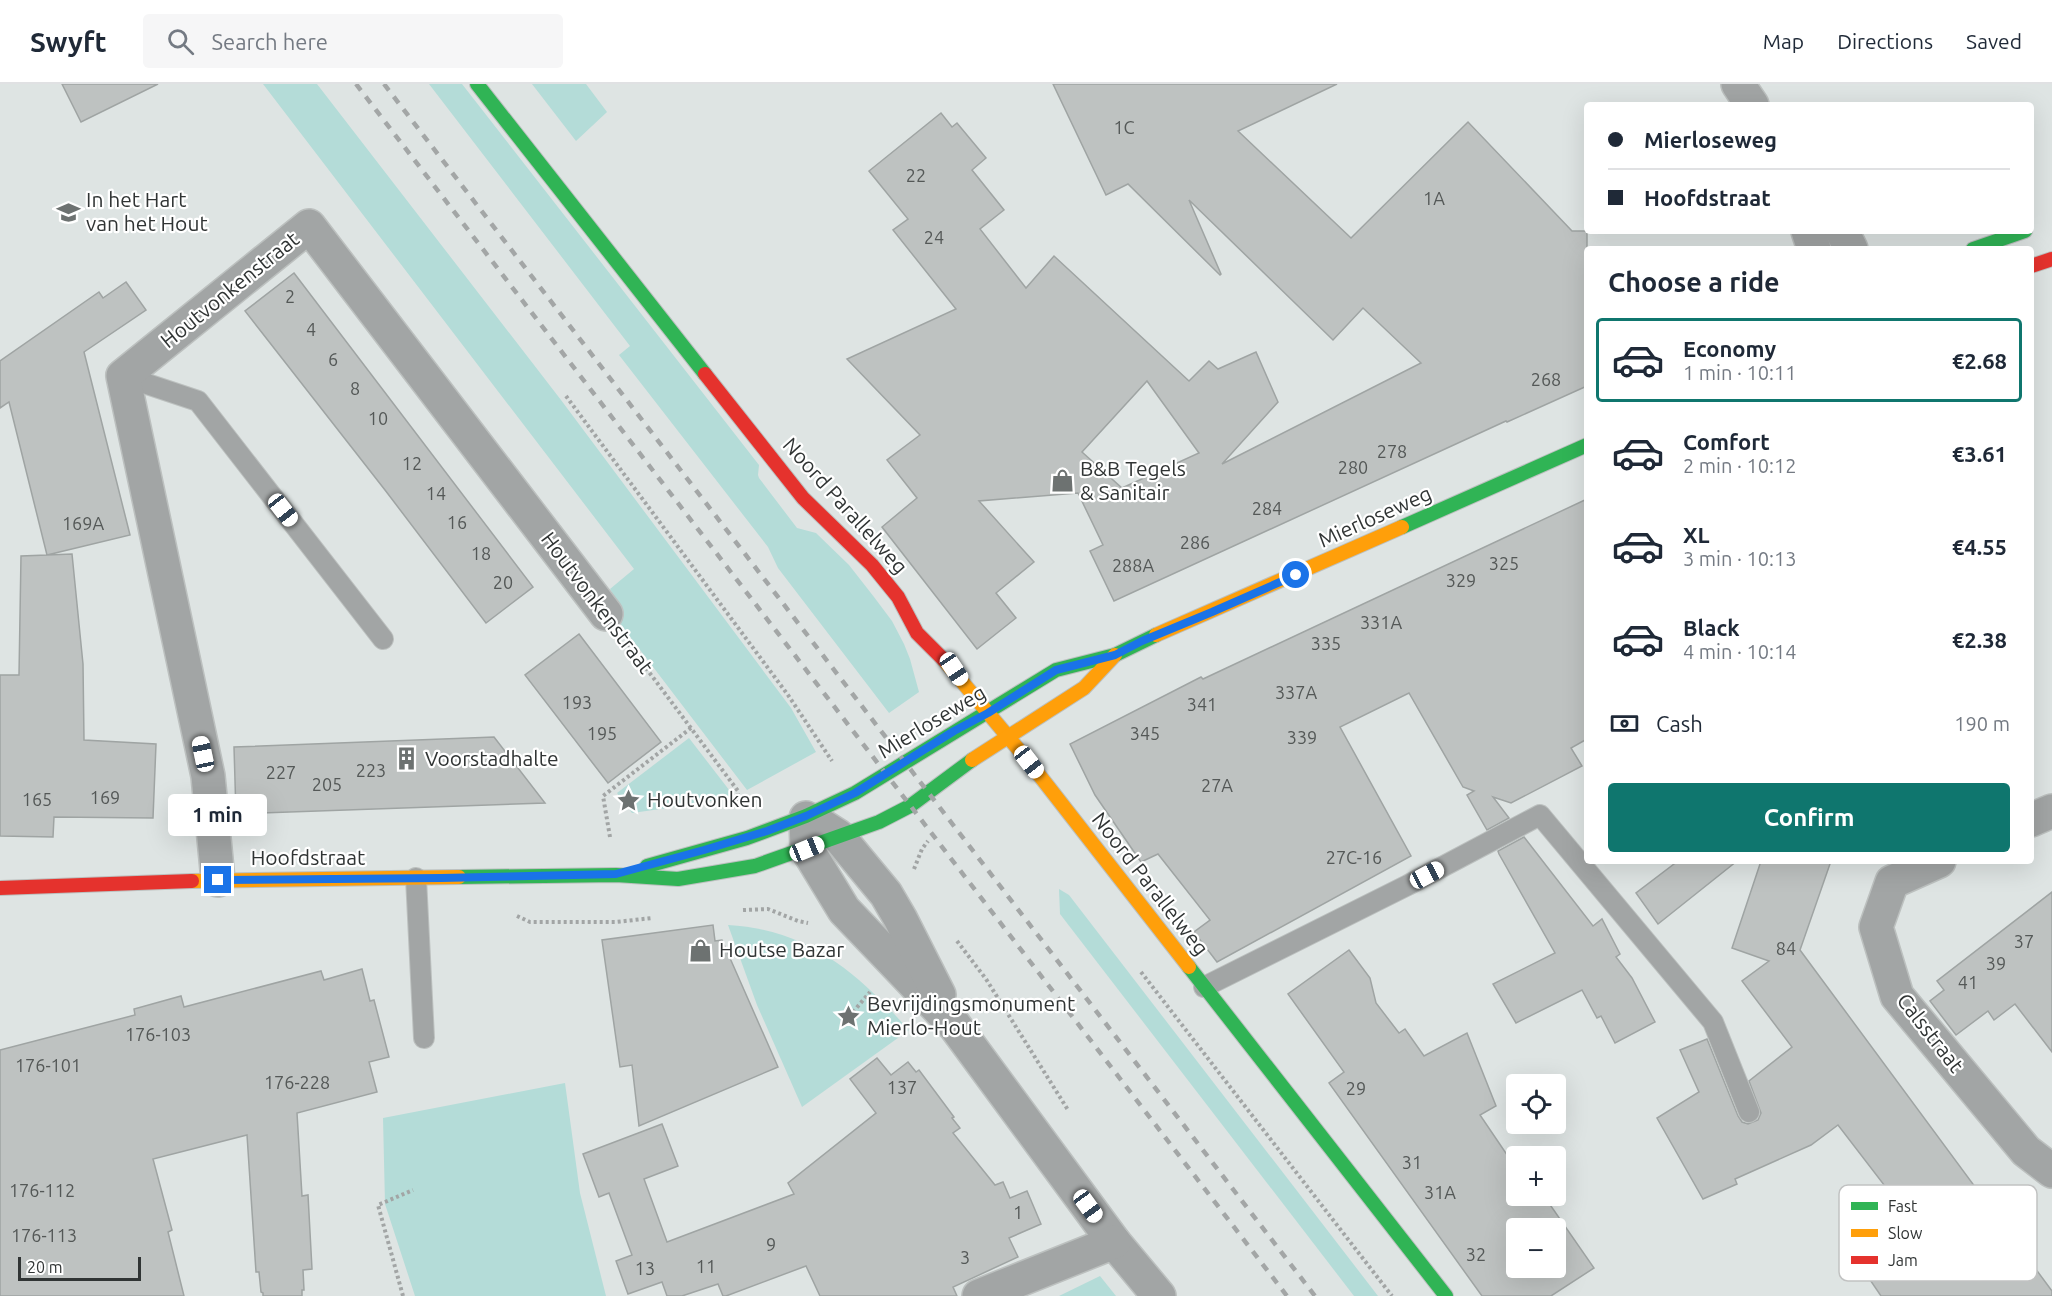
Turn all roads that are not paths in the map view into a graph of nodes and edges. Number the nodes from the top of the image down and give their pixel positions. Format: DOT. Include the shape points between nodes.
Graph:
graph roads {
  1 [pos="477,84"];
  2 [pos="1738,84"];
  3 [pos="1750,102"];
  4 [pos="2016,234"];
  5 [pos="1982,246"];
  6 [pos="2052,259"];
  7 [pos="2034,265"];
  8 [pos="123,376"];
  9 [pos="1584,446"];
  10 [pos="606,614"];
  11 [pos="383,639"];
  12 [pos="1115,655"];
  13 [pos="988,713"];
  14 [pos="1007,737"];
  15 [pos="2052,811"];
  16 [pos="806,816"];
  17 [pos="2034,819"];
  18 [pos="838,836"];
  19 [pos="807,849"];
  20 [pos="1580,850"];
  21 [pos="1591,864"];
  22 [pos="1932,864"];
  23 [pos="616,874"];
  24 [pos="416,878"];
  25 [pos="218,880"];
  26 [pos="0,888"];
  27 [pos="1204,987"];
  28 [pos="955,1026"];
  29 [pos="424,1038"];
  30 [pos="1749,1112"];
  31 [pos="2052,1171"];
  32 [pos="1114,1242"];
  33 [pos="979,1296"];
  34 [pos="1159,1296"];
  35 [pos="1446,1296"];
  1 -- 13 [label="street, Noord Parallelweg" via="804,498 872,565 898,597 917,633 954,669"];
  2 -- 3 [label="street"];
  4 -- 5 [label="street"];
  6 -- 7 [label="street"];
  8 -- 10 [label="street, Houtvonkenstraat" via="309,226"];
  8 -- 11 [label="lane" via="198,401"];
  8 -- 25 [label="street" via="208,776"];
  9 -- 12 [label="street, Mierloseweg"];
  12 -- 13 [label="street, Mierloseweg" via="1056,670"];
  12 -- 14 [label="street, Mierloseweg" via="1083,688"];
  13 -- 14 [label="street, Noord Parallelweg"];
  13 -- 16 [label="street, Mierloseweg" via="855,793"];
  14 -- 18 [label="street, Mierloseweg" via="910,806"];
  14 -- 27 [label="street, Noord Parallelweg"];
  15 -- 17 [label="street"];
  16 -- 18 [label="street"];
  16 -- 19 [label="street"];
  16 -- 23 [label="street, Hoofdstraat" via="747,838"];
  18 -- 19 [label="street, Mierloseweg"];
  18 -- 28 [label="street" via="886,894"];
  19 -- 23 [label="street, Hoofdstraat" via="755,866 678,879"];
  19 -- 28 [label="street" via="844,910"];
  20 -- 27 [label="lane" via="1540,815"];
  21 -- 30 [label="lane" via="1713,1022"];
  22 -- 31 [label="street, Calsstraat" via="1892,882 1876,927 1897,996 2026,1151"];
  23 -- 24 [label="street, Hoofdstraat"];
  24 -- 25 [label="street, Hoofdstraat"];
  24 -- 29 [label="lane"];
  25 -- 26 [label="street, Hoofdstraat"];
  27 -- 35 [label="street, Noord Parallelweg"];
  28 -- 32 [label="street"];
  32 -- 33 [label="street"];
  32 -- 34 [label="street"];
}
